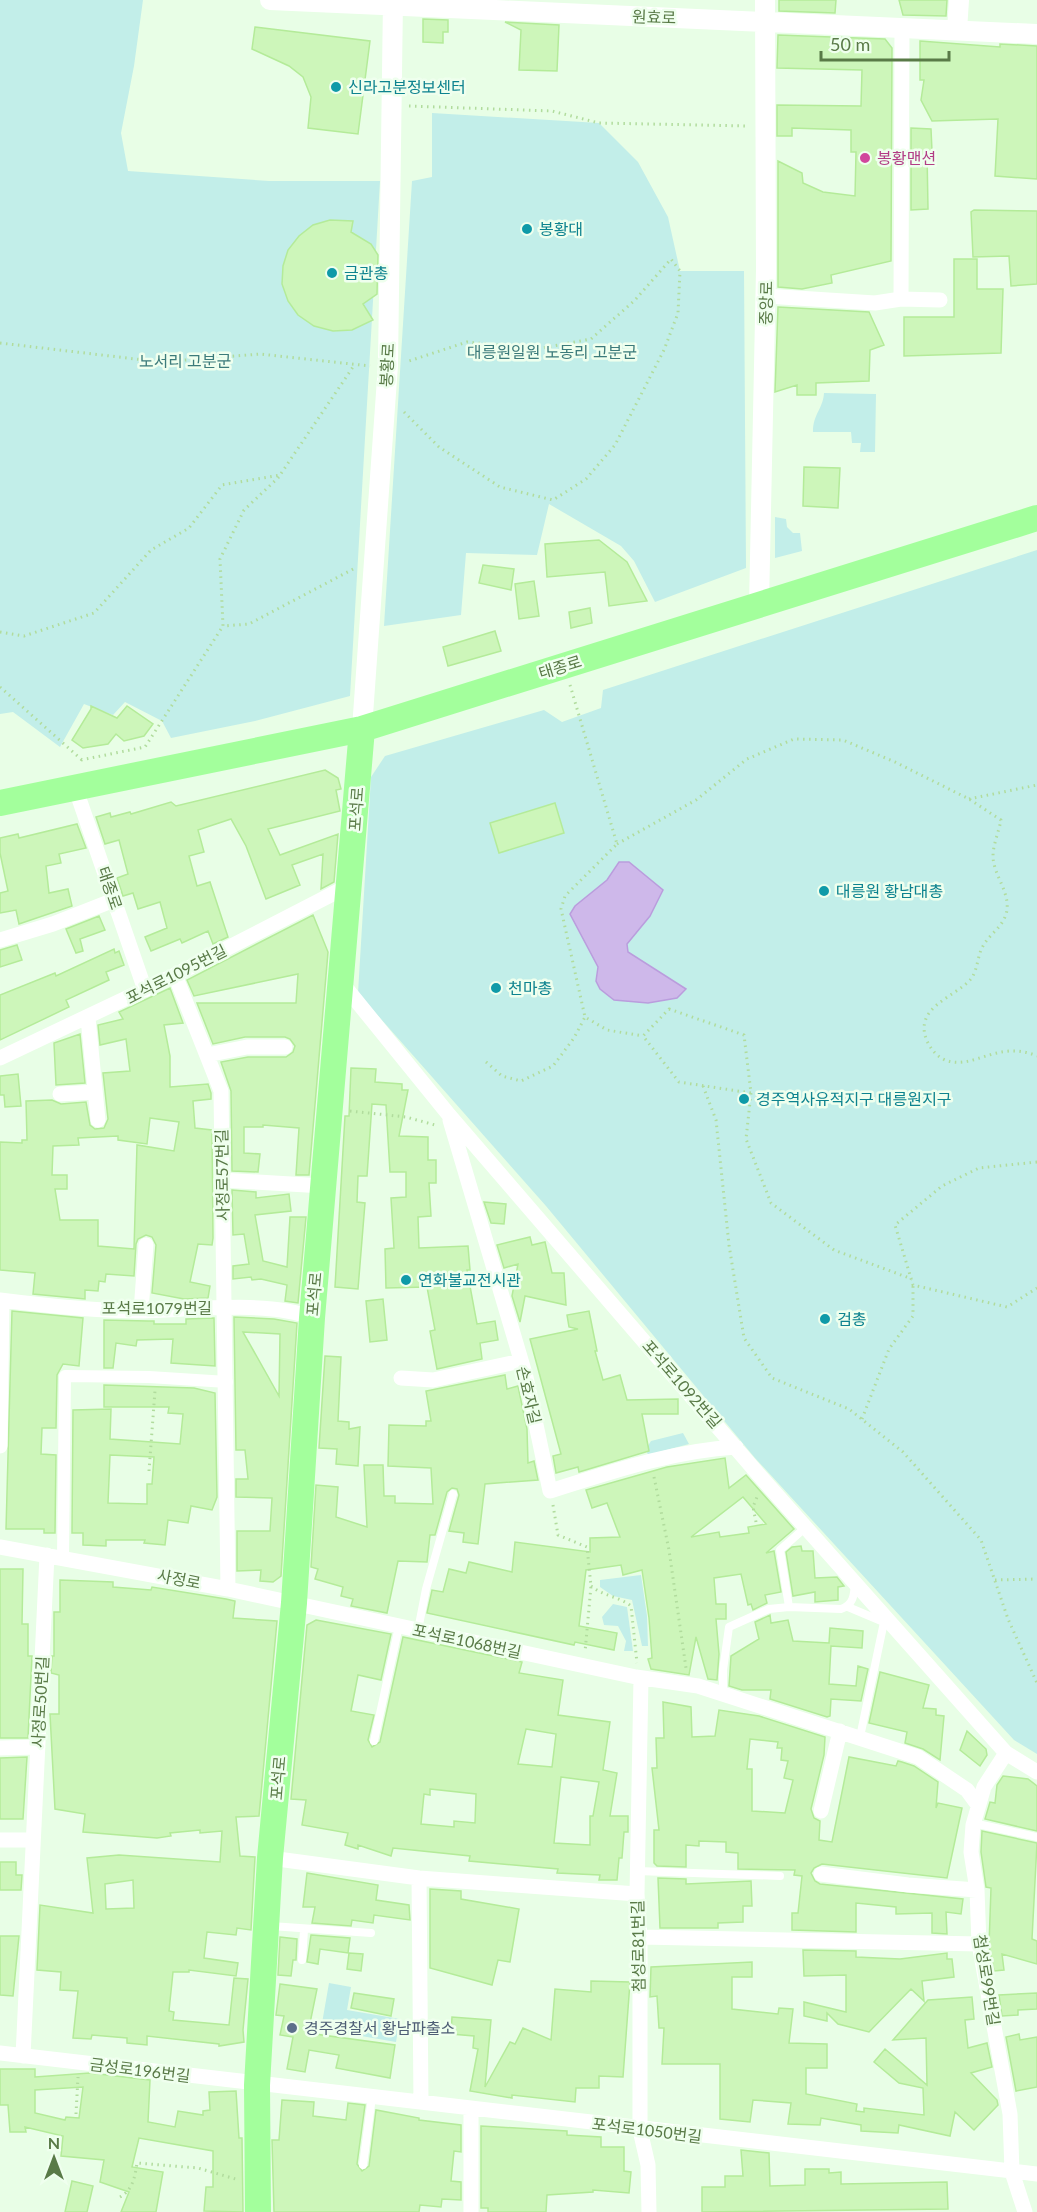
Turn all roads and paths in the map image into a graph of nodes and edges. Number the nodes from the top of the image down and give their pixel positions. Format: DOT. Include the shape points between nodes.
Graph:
graph roads {
  1 [pos="270,0"];
  2 [pos="765,0"];
  3 [pos="959,0"];
  4 [pos="393,3"];
  5 [pos="766,21"];
  6 [pos="902,28"];
  7 [pos="957,30"];
  8 [pos="1037,34"];
  9 [pos="393,106"];
  10 [pos="765,126"];
  11 [pos="766,296"];
  12 [pos="901,299"];
  13 [pos="940,300"];
  14 [pos="0,343"];
  15 [pos="355,364"];
  16 [pos="388,365"];
  17 [pos="386,393"];
  18 [pos="280,476"];
  19 [pos="1037,518"];
  20 [pos="375,557"];
  21 [pos="759,606"];
  22 [pos="223,626"];
  23 [pos="0,632"];
  24 [pos="564,666"];
  25 [pos="0,687"];
  26 [pos="362,729"];
  27 [pos="81,760"];
  28 [pos="105,781"];
  29 [pos="1037,785"];
  30 [pos="75,787"];
  31 [pos="969,799"];
  32 [pos="0,803"];
  33 [pos="617,844"];
  34 [pos="350,885"];
  35 [pos="114,900"];
  36 [pos="0,940"];
  37 [pos="175,975"];
  38 [pos="342,983"];
  39 [pos="145,990"];
  40 [pos="585,1017"];
  41 [pos="88,1018"];
  42 [pos="643,1036"];
  43 [pos="285,1047"];
  44 [pos="207,1055"];
  45 [pos="1037,1056"];
  46 [pos="0,1058"];
  47 [pos="486,1062"];
  48 [pos="703,1086"];
  49 [pos="95,1092"];
  50 [pos="60,1094"];
  51 [pos="751,1094"];
  52 [pos="330,1111"];
  53 [pos="448,1115"];
  54 [pos="98,1120"];
  55 [pos="453,1130"];
  56 [pos="1037,1162"];
  57 [pos="222,1180"];
  58 [pos="324,1186"];
  59 [pos="146,1245"];
  60 [pos="912,1279"];
  61 [pos="913,1285"];
  62 [pos="1037,1288"];
  63 [pos="1,1301"];
  64 [pos="223,1308"];
  65 [pos="141,1311"];
  66 [pos="312,1318"];
  67 [pos="521,1361"];
  68 [pos="156,1378"];
  69 [pos="401,1378"];
  70 [pos="227,1382"];
  71 [pos="862,1419"];
  72 [pos="0,1446"];
  73 [pos="736,1447"];
  74 [pos="650,1460"];
  75 [pos="149,1471"];
  76 [pos="768,1485"];
  77 [pos="550,1491"];
  78 [pos="453,1494"];
  79 [pos="756,1522"];
  80 [pos="806,1527"];
  81 [pos="0,1547"];
  82 [pos="46,1555"];
  83 [pos="63,1558"];
  84 [pos="1037,1579"];
  85 [pos="995,1580"];
  86 [pos="855,1583"];
  87 [pos="591,1586"];
  88 [pos="228,1589"];
  89 [pos="294,1603"];
  90 [pos="789,1607"];
  91 [pos="848,1607"];
  92 [pos="888,1624"];
  93 [pos="399,1626"];
  94 [pos="418,1630"];
  95 [pos="584,1666"];
  96 [pos="638,1678"];
  97 [pos="1037,1683"];
  98 [pos="689,1685"];
  99 [pos="723,1695"];
  100 [pos="840,1731"];
  101 [pos="860,1737"];
  102 [pos="374,1741"];
  103 [pos="0,1748"];
  104 [pos="38,1748"];
  105 [pos="1006,1753"];
  106 [pos="1037,1772"];
  107 [pos="978,1806"];
  108 [pos="822,1811"];
  109 [pos="973,1823"];
  110 [pos="1037,1837"];
  111 [pos="0,1840"];
  112 [pos="33,1844"];
  113 [pos="270,1858"];
  114 [pos="637,1871"];
  115 [pos="821,1874"];
  116 [pos="780,1876"];
  117 [pos="419,1878"];
  118 [pos="977,1890"];
  119 [pos="637,1894"];
  120 [pos="266,1926"];
  121 [pos="304,1930"];
  122 [pos="371,1933"];
  123 [pos="640,1937"];
  124 [pos="979,1944"];
  125 [pos="302,1960"];
  126 [pos="0,2054"];
  127 [pos="23,2056"];
  128 [pos="79,2063"];
  129 [pos="257,2085"];
  130 [pos="372,2097"];
  131 [pos="421,2102"];
  132 [pos="471,2108"];
  133 [pos="76,2114"];
  134 [pos="640,2130"];
  135 [pos="363,2165"];
  136 [pos="1012,2172"];
  137 [pos="1037,2174"];
  138 [pos="258,2183"];
  139 [pos="120,2197"];
  140 [pos="258,2212"];
  141 [pos="471,2212"];
  142 [pos="649,2212"];
  143 [pos="1025,2212"];
  1 -- 4 [label="street, 원효로"];
  2 -- 5 [label="street, 중앙로"];
  3 -- 7 [label="street"];
  4 -- 5 [label="street, 원효로"];
  4 -- 9 [label="street, 봉황로"];
  5 -- 6 [label="street, 원효로"];
  5 -- 10 [label="street, 중앙로"];
  6 -- 7 [label="street, 원효로"];
  6 -- 12 [label="street"];
  7 -- 8 [label="street, 원효로"];
  9 -- 10 [label="path" via="552,111 599,123"];
  9 -- 16 [label="street, 봉황로"];
  10 -- 11 [label="street, 중앙로"];
  11 -- 12 [label="street" via="875,303"];
  11 -- 21 [label="street, 중앙로"];
  12 -- 13 [label="street"];
  14 -- 15 [label="path" via="160,362 260,354"];
  15 -- 16 [label="path"];
  15 -- 18 [label="path"];
  16 -- 17 [label="street, 봉황로"];
  16 -- 17 [label="path" via="467,342 537,349 591,339 671,259 680,271 678,313 664,350 615,445 586,479 553,500 500,487 439,447"];
  17 -- 20 [label="street, 봉황로"];
  18 -- 22 [label="path" via="244,510 220,559"];
  18 -- 23 [label="path" via="222,485 189,528 151,550 94,613 24,636"];
  19 -- 21 [label="main road, 태종로"];
  20 -- 22 [label="path" via="249,624"];
  20 -- 26 [label="street, 봉황로"];
  21 -- 24 [label="main road, 태종로"];
  22 -- 27 [label="path" via="145,747"];
  24 -- 26 [label="main road, 태종로"];
  24 -- 33 [label="path"];
  25 -- 27 [label="path"];
  26 -- 28 [label="main road, 태종로"];
  26 -- 34 [label="main road, 포석로"];
  27 -- 28 [label="path"];
  28 -- 30 [label="main road, 태종로"];
  29 -- 31 [label="path"];
  30 -- 32 [label="main road, 태종로"];
  30 -- 35 [label="street, 태종로"];
  31 -- 33 [label="path" via="843,740 794,739 747,759 696,800"];
  31 -- 45 [label="path" via="1001,820 993,856 1007,902 1006,916 982,946 971,979 930,1010 925,1037 931,1050 955,1064 997,1051"];
  33 -- 40 [label="path" via="565,896 561,909"];
  34 -- 37 [label="street, 포석로1095번길"];
  34 -- 38 [label="main road, 포석로"];
  35 -- 36 [label="street"];
  35 -- 39 [label="street, 태종로"];
  37 -- 39 [label="street, 포석로1095번길"];
  37 -- 44 [label="street, 사정로57번길"];
  38 -- 52 [label="main road, 포석로"];
  38 -- 53 [label="street, 포석로1092번길"];
  39 -- 41 [label="street, 포석로1095번길"];
  40 -- 42 [label="path" via="607,1029"];
  40 -- 47 [label="path" via="553,1066 521,1081 502,1076"];
  41 -- 46 [label="street, 포석로1095번길"];
  41 -- 49 [label="street"];
  42 -- 48 [label="path" via="679,1082"];
  42 -- 51 [label="path" via="669,1009 744,1035"];
  43 -- 44 [label="street" via="247,1047"];
  44 -- 57 [label="street, 사정로57번길" via="221,1091"];
  48 -- 51 [label="path"];
  48 -- 71 [label="path" via="716,1120 729,1245 744,1338 772,1378 849,1409"];
  49 -- 50 [label="street"];
  49 -- 54 [label="street"];
  51 -- 60 [label="path" via="747,1139 771,1203 834,1250"];
  52 -- 55 [label="path" via="394,1115"];
  52 -- 58 [label="main road, 포석로"];
  53 -- 55 [label="street, 손효자길"];
  53 -- 73 [label="street, 포석로1092번길"];
  55 -- 67 [label="street, 손효자길"];
  56 -- 60 [label="path" via="979,1168 942,1186 895,1225"];
  57 -- 58 [label="street"];
  57 -- 64 [label="street, 사정로57번길"];
  58 -- 66 [label="main road, 포석로"];
  59 -- 65 [label="street"];
  60 -- 61 [label="path"];
  61 -- 62 [label="path" via="1007,1307"];
  61 -- 71 [label="path" via="914,1316 889,1350"];
  63 -- 65 [label="street, 포석로1079번길"];
  63 -- 72 [label="street"];
  64 -- 65 [label="street, 포석로1079번길"];
  64 -- 66 [label="street, 포석로1079번길" via="297,1311"];
  64 -- 70 [label="street, 사정로57번길"];
  66 -- 89 [label="main road, 포석로"];
  67 -- 69 [label="street" via="432,1380"];
  67 -- 77 [label="street, 손효자길"];
  68 -- 70 [label="street"];
  68 -- 75 [label="path"];
  68 -- 83 [label="street" via="65,1376"];
  70 -- 88 [label="street, 사정로57번길"];
  71 -- 85 [label="path" via="903,1452 981,1540"];
  73 -- 74 [label="street" via="699,1449"];
  73 -- 76 [label="street, 포석로1092번길"];
  74 -- 77 [label="street"];
  74 -- 98 [label="path" via="662,1508"];
  76 -- 79 [label="path" via="753,1507"];
  76 -- 80 [label="street, 포석로1092번길"];
  77 -- 87 [label="path" via="558,1534 587,1547"];
  78 -- 94 [label="lane"];
  80 -- 86 [label="street, 포석로1092번길"];
  80 -- 90 [label="lane" via="780,1550"];
  81 -- 82 [label="street, 사정로"];
  82 -- 83 [label="street, 사정로"];
  82 -- 104 [label="street, 사정로50번길"];
  83 -- 88 [label="street, 사정로"];
  84 -- 85 [label="path"];
  85 -- 97 [label="path"];
  86 -- 91 [label="lane"];
  86 -- 92 [label="street, 포석로1092번길"];
  87 -- 95 [label="path"];
  87 -- 96 [label="path" via="631,1606"];
  88 -- 89 [label="street, 사정로"];
  89 -- 93 [label="street, 포석로1068번길"];
  89 -- 113 [label="main road, 포석로"];
  90 -- 91 [label="lane"];
  90 -- 99 [label="lane" via="769,1609 729,1627"];
  91 -- 92 [label="lane"];
  92 -- 101 [label="lane"];
  92 -- 105 [label="street, 포석로1092번길"];
  93 -- 94 [label="street, 포석로1068번길"];
  93 -- 102 [label="lane"];
  94 -- 95 [label="street, 포석로1068번길"];
  95 -- 96 [label="street, 포석로1068번길"];
  96 -- 98 [label="street, 포석로1068번길"];
  96 -- 114 [label="street, 첨성로81번길"];
  98 -- 99 [label="street, 포석로1068번길"];
  99 -- 100 [label="street, 포석로1068번길"];
  100 -- 101 [label="street, 포석로1068번길"];
  100 -- 108 [label="street"];
  101 -- 107 [label="street, 포석로1068번길" via="918,1757 967,1790"];
  103 -- 104 [label="street"];
  104 -- 112 [label="street, 사정로50번길"];
  105 -- 106 [label="street, 포석로1092번길"];
  105 -- 107 [label="street, 첨성로99번길" via="984,1787"];
  107 -- 109 [label="street, 첨성로99번길"];
  109 -- 110 [label="lane"];
  109 -- 118 [label="street, 첨성로99번길" via="970,1852"];
  111 -- 112 [label="street"];
  112 -- 127 [label="street"];
  113 -- 117 [label="street"];
  113 -- 120 [label="main road, 포석로"];
  114 -- 116 [label="lane"];
  114 -- 119 [label="street, 첨성로81번길"];
  115 -- 118 [label="street"];
  117 -- 119 [label="street"];
  117 -- 131 [label="street"];
  118 -- 124 [label="street, 첨성로99번길"];
  119 -- 123 [label="street, 첨성로81번길"];
  120 -- 121 [label="lane"];
  120 -- 129 [label="main road, 포석로"];
  121 -- 122 [label="lane"];
  121 -- 125 [label="lane"];
  123 -- 124 [label="street"];
  123 -- 134 [label="street, 첨성로81번길"];
  124 -- 136 [label="street, 첨성로99번길" via="1010,2114"];
  126 -- 127 [label="street, 금성로196번길"];
  127 -- 128 [label="street, 금성로196번길"];
  128 -- 129 [label="street, 금성로196번길"];
  128 -- 133 [label="path"];
  129 -- 130 [label="street, 포석로1050번길"];
  129 -- 138 [label="main road, 포석로"];
  130 -- 131 [label="street, 포석로1050번길"];
  130 -- 135 [label="lane"];
  131 -- 132 [label="street, 포석로1050번길"];
  132 -- 134 [label="street, 포석로1050번길"];
  132 -- 141 [label="street"];
  134 -- 136 [label="street, 포석로1050번길"];
  134 -- 142 [label="street, 첨성로81번길" via="648,2165"];
  136 -- 137 [label="street, 포석로1050번길"];
  136 -- 143 [label="street, 첨성로99번길"];
  138 -- 139 [label="path" via="198,2168 137,2163 134,2181"];
  138 -- 140 [label="main road, 포석로"];
}
